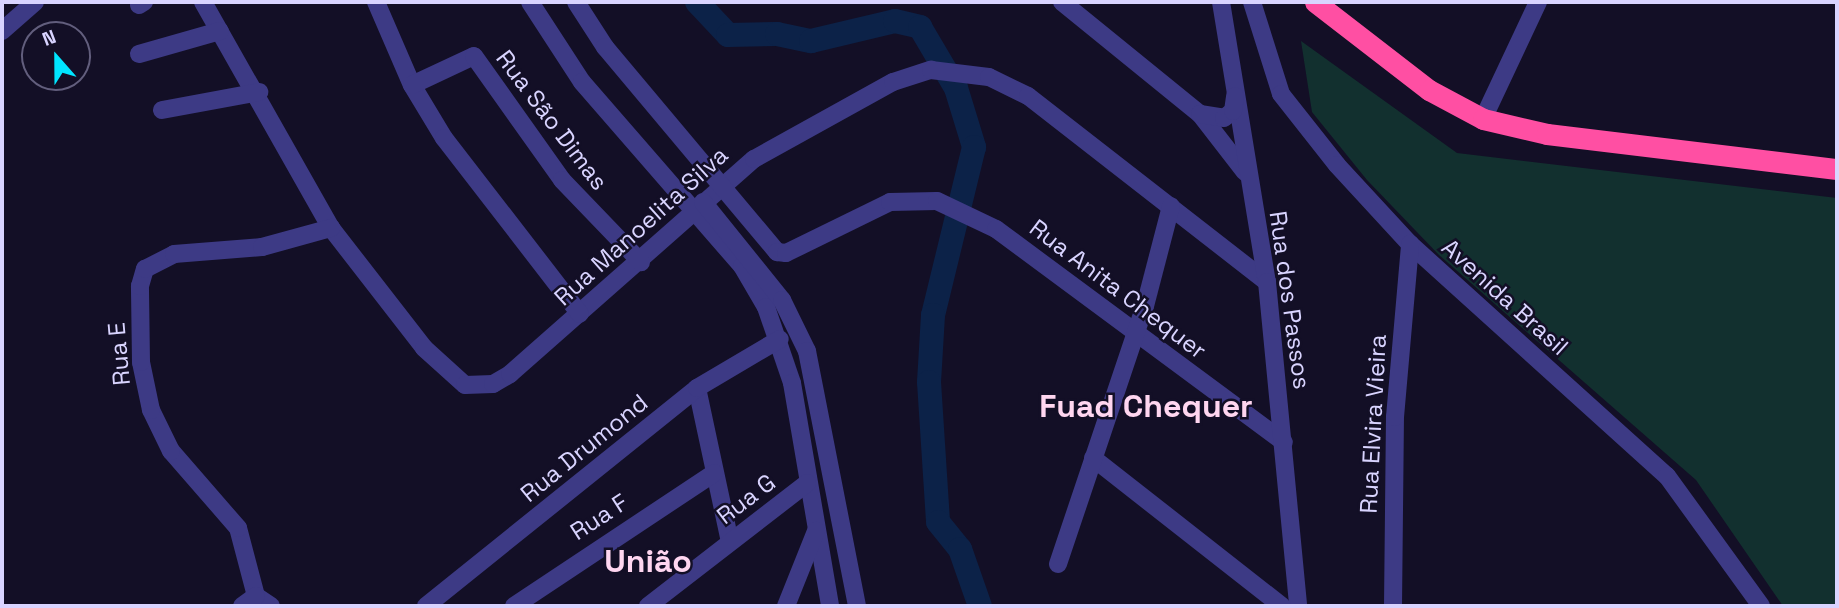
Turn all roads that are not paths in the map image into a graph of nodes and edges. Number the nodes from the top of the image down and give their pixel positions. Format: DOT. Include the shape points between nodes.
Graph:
graph roads {
  1 [pos="35,2"];
  2 [pos="203,2"];
  3 [pos="376,2"];
  4 [pos="530,2"];
  5 [pos="576,2"];
  6 [pos="1062,2"];
  7 [pos="1221,2"];
  8 [pos="1252,2"];
  9 [pos="1315,2"];
  10 [pos="1538,2"];
  11 [pos="2,31"];
  12 [pos="220,31"];
  13 [pos="139,54"];
  14 [pos="412,85"];
  15 [pos="259,92"];
  16 [pos="1235,96"];
  17 [pos="162,110"];
  18 [pos="1200,114"];
  19 [pos="1224,118"];
  20 [pos="1483,119"];
  21 [pos="1241,127"];
  22 [pos="1218,137"];
  23 [pos="1837,169"];
  24 [pos="1247,174"];
  25 [pos="719,184"];
  26 [pos="1171,206"];
  27 [pos="699,207"];
  28 [pos="331,228"];
  29 [pos="1410,244"];
  30 [pos="641,262"];
  31 [pos="1267,282"];
  32 [pos="580,314"];
  33 [pos="1134,333"];
  34 [pos="780,339"];
  35 [pos="697,388"];
  36 [pos="1284,442"];
  37 [pos="1093,458"];
  38 [pos="714,473"];
  39 [pos="807,483"];
  40 [pos="816,531"];
  41 [pos="730,542"];
  42 [pos="1058,564"];
  43 [pos="257,603"];
  44 [pos="1754,603"];
  45 [pos="426,606"];
  46 [pos="514,606"];
  47 [pos="648,606"];
  48 [pos="786,606"];
  49 [pos="830,606"];
  50 [pos="857,606"];
  51 [pos="1282,606"];
  52 [pos="1298,606"];
  53 [pos="1393,606"];
  1 -- 11 [label="street"];
  2 -- 12 [label="street"];
  3 -- 14 [label="street"];
  4 -- 27 [label="street" via="582,82"];
  5 -- 25 [label="street" via="605,47"];
  6 -- 18 [label="street"];
  7 -- 16 [label="street, Rua dos Passos"];
  8 -- 29 [label="street, Avenida Brasil" via="1288,108"];
  9 -- 20 [label="highway" via="1429,90"];
  10 -- 20 [label="street"];
  12 -- 13 [label="street"];
  12 -- 15 [label="street"];
  14 -- 30 [label="street, Rua São Dimas" via="474,56 562,180"];
  14 -- 32 [label="street" via="444,138"];
  15 -- 17 [label="street"];
  15 -- 28 [label="street"];
  16 -- 19 [label="street" via="1233,111"];
  16 -- 21 [label="street, Rua dos Passos"];
  18 -- 19 [label="street"];
  18 -- 22 [label="street"];
  19 -- 21 [label="street" via="1233,118"];
  19 -- 22 [label="street" via="1217,126"];
  20 -- 23 [label="highway" via="1547,134"];
  21 -- 22 [label="street" via="1236,141"];
  21 -- 24 [label="street, Rua dos Passos"];
  22 -- 24 [label="street"];
  24 -- 31 [label="street, Rua dos Passos"];
  25 -- 26 [label="street, Rua Manoelita Silva" via="754,159 893,82 931,70 1008,84"];
  25 -- 27 [label="street, Rua Manoelita Silva"];
  25 -- 33 [label="street, Rua Anita Chequer" via="777,252 786,253 865,211 912,198 937,201 977,216"];
  26 -- 31 [label="street"];
  26 -- 33 [label="street"];
  27 -- 30 [label="street, Rua Manoelita Silva"];
  27 -- 34 [label="street" via="742,266"];
  27 -- 50 [label="street" via="782,300 807,351"];
  28 -- 32 [label="street, Rua Manoelita Silva" via="424,348 465,384 479,387 501,379"];
  28 -- 43 [label="street, Rua E" via="262,247 174,254 145,269 141,286 141,362 151,410 171,452 213,494 238,528"];
  29 -- 44 [label="street, Avenida Brasil" via="1667,476"];
  29 -- 53 [label="street, Rua Elvira Vieira" via="1395,417"];
  30 -- 32 [label="street, Rua Manoelita Silva"];
  31 -- 36 [label="street, Rua dos Passos"];
  33 -- 36 [label="street, Rua Anita Chequer"];
  33 -- 37 [label="street"];
  34 -- 35 [label="street, Rua Drumond"];
  34 -- 39 [label="street"];
  35 -- 38 [label="street"];
  35 -- 45 [label="street, Rua Drumond"];
  36 -- 52 [label="street, Rua dos Passos"];
  37 -- 42 [label="street"];
  37 -- 51 [label="street"];
  38 -- 41 [label="street"];
  38 -- 46 [label="street, Rua F"];
  39 -- 40 [label="street"];
  39 -- 41 [label="street, Rua G"];
  40 -- 48 [label="street"];
  40 -- 49 [label="street"];
  41 -- 47 [label="street, Rua G"];
}
